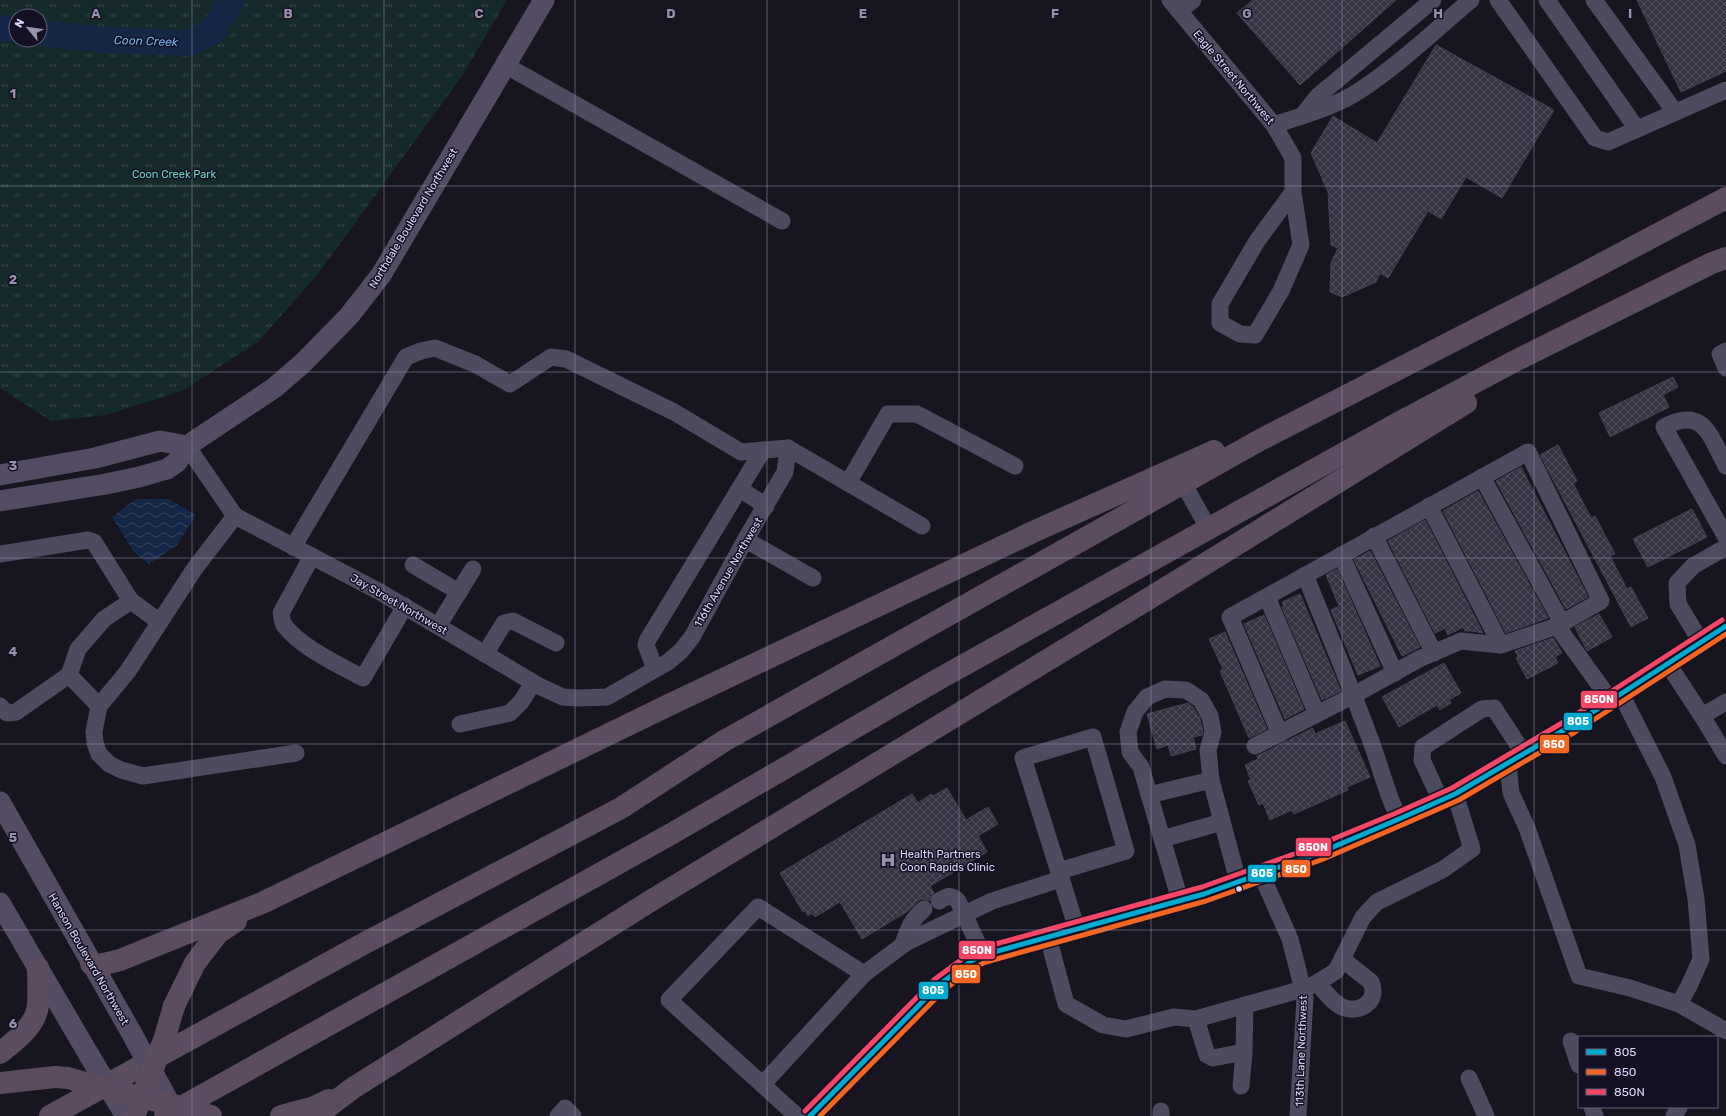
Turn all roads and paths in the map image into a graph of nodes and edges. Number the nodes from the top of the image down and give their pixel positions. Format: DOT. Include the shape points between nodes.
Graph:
graph roads {
  1 [pos="544,0"];
  2 [pos="1192,0"];
  3 [pos="1432,0"];
  4 [pos="1471,0"];
  5 [pos="1498,0"];
  6 [pos="1547,0"];
  7 [pos="1594,0"];
  8 [pos="1175,5"];
  9 [pos="505,65"];
  10 [pos="1726,90"];
  11 [pos="1674,112"];
  12 [pos="1302,116"];
  13 [pos="1274,125"];
  14 [pos="1637,129"];
  15 [pos="1293,192"];
  16 [pos="1726,198"];
  17 [pos="782,221"];
  18 [pos="1719,260"];
  19 [pos="1726,351"];
  20 [pos="1408,364"];
  21 [pos="1726,368"];
  22 [pos="187,446"];
  23 [pos="788,448"];
  24 [pos="763,450"];
  25 [pos="1015,466"];
  26 [pos="1726,466"];
  27 [pos="0,475"];
  28 [pos="1482,477"];
  29 [pos="848,483"];
  30 [pos="1183,483"];
  31 [pos="740,489"];
  32 [pos="0,500"];
  33 [pos="766,506"];
  34 [pos="1429,506"];
  35 [pos="235,516"];
  36 [pos="922,526"];
  37 [pos="1210,529"];
  38 [pos="1374,536"];
  39 [pos="1726,537"];
  40 [pos="746,540"];
  41 [pos="294,546"];
  42 [pos="1726,547"];
  43 [pos="1,551"];
  44 [pos="1341,555"];
  45 [pos="312,556"];
  46 [pos="413,565"];
  47 [pos="473,569"];
  48 [pos="1305,575"];
  49 [pos="813,578"];
  50 [pos="459,592"];
  51 [pos="1267,596"];
  52 [pos="131,601"];
  53 [pos="405,606"];
  54 [pos="160,622"];
  55 [pos="1560,625"];
  56 [pos="438,626"];
  57 [pos="1726,626"];
  58 [pos="1701,642"];
  59 [pos="556,643"];
  60 [pos="1501,645"];
  61 [pos="1434,653"];
  62 [pos="486,654"];
  63 [pos="1668,664"];
  64 [pos="648,673"];
  65 [pos="1395,673"];
  66 [pos="69,675"];
  67 [pos="533,683"];
  68 [pos="1354,696"];
  69 [pos="1616,697"];
  70 [pos="1726,702"];
  71 [pos="0,706"];
  72 [pos="99,706"];
  73 [pos="1317,714"];
  74 [pos="1702,716"];
  75 [pos="460,724"];
  76 [pos="1280,734"];
  77 [pos="1255,746"];
  78 [pos="296,753"];
  79 [pos="1524,754"];
  80 [pos="1726,756"];
  81 [pos="1508,764"];
  82 [pos="1211,780"];
  83 [pos="1150,795"];
  84 [pos="1448,797"];
  85 [pos="0,802"];
  86 [pos="1399,819"];
  87 [pos="1222,822"];
  88 [pos="1162,839"];
  89 [pos="1261,874"];
  90 [pos="1060,875"];
  91 [pos="1238,881"];
  92 [pos="1180,900"];
  93 [pos="939,901"];
  94 [pos="0,903"];
  95 [pos="262,903"];
  96 [pos="924,909"];
  97 [pos="965,914"];
  98 [pos="1077,929"];
  99 [pos="1048,937"];
  100 [pos="903,944"];
  101 [pos="984,955"];
  102 [pos="1342,959"];
  103 [pos="91,964"];
  104 [pos="38,968"];
  105 [pos="864,974"];
  106 [pos="1310,986"];
  107 [pos="1679,1004"];
  108 [pos="1245,1005"];
  109 [pos="1196,1018"];
  110 [pos="1726,1031"];
  111 [pos="1571,1041"];
  112 [pos="1244,1052"];
  113 [pos="0,1053"];
  114 [pos="1578,1062"];
  115 [pos="152,1071"];
  116 [pos="1469,1078"];
  117 [pos="0,1083"];
  118 [pos="763,1084"];
  119 [pos="1241,1086"];
  120 [pos="353,1088"];
  121 [pos="110,1090"];
  122 [pos="137,1107"];
  123 [pos="171,1112"];
  124 [pos="50,1116"];
  125 [pos="126,1116"];
  126 [pos="211,1116"];
  127 [pos="281,1116"];
  128 [pos="316,1116"];
  129 [pos="558,1116"];
  130 [pos="573,1116"];
  131 [pos="798,1116"];
  132 [pos="810,1116"];
  133 [pos="1298,1116"];
  134 [pos="1486,1116"];
  1 -- 9 [label="main road, Northdale Boulevard Northwest"];
  2 -- 8 [label="street"];
  3 -- 12 [label="street" via="1318,96"];
  4 -- 12 [label="street" via="1361,90 1330,106"];
  5 -- 14 [label="street" via="1595,138 1608,142"];
  6 -- 14 [label="street"];
  7 -- 11 [label="street"];
  8 -- 13 [label="street, Eagle Street Northwest"];
  9 -- 17 [label="street"];
  9 -- 22 [label="main road, Northdale Boulevard Northwest" via="381,275 349,316 303,363 274,388"];
  10 -- 11 [label="street"];
  11 -- 14 [label="street"];
  12 -- 13 [label="street"];
  13 -- 15 [label="street, Eagle Street Northwest" via="1293,158"];
  15 -- 15 [label="street" via="1257,242 1220,304 1220,323 1240,334 1255,335 1281,291 1301,245"];
  16 -- 20 [label="highway"];
  18 -- 37 [label="highway" via="1516,361"];
  18 -- 120 [label="highway" via="1460,406 1147,600 646,904"];
  19 -- 21 [label="street" via="1720,354"];
  20 -- 30 [label="highway" via="1260,440"];
  20 -- 95 [label="highway" via="1035,531"];
  22 -- 27 [label="main road" via="160,441 95,458"];
  22 -- 32 [label="main road, Northdale Boulevard Northwest" via="177,462 167,469 106,484"];
  22 -- 35 [label="street, Jay Street Northwest"];
  23 -- 24 [label="street"];
  23 -- 29 [label="street"];
  23 -- 33 [label="street, 116th Avenue Northwest" via="785,472"];
  24 -- 31 [label="street"];
  24 -- 41 [label="street" via="741,452 674,412 566,359 551,357 510,384 475,364 435,348 406,357"];
  25 -- 29 [label="street" via="917,414 888,414"];
  26 -- 39 [label="street" via="1705,428 1695,420 1683,419 1664,427"];
  28 -- 34 [label="street"];
  28 -- 55 [label="street"];
  28 -- 55 [label="street" via="1528,452 1601,601"];
  29 -- 36 [label="street"];
  30 -- 37 [label="street"];
  30 -- 124 [label="highway" via="724,741 621,808 363,944"];
  31 -- 33 [label="street"];
  31 -- 64 [label="street" via="647,641"];
  33 -- 40 [label="street, 116th Avenue Northwest"];
  34 -- 38 [label="street"];
  34 -- 60 [label="street"];
  35 -- 41 [label="street, Jay Street Northwest"];
  35 -- 54 [label="street" via="195,568"];
  37 -- 123 [label="highway" via="930,684 671,834"];
  38 -- 44 [label="street"];
  38 -- 61 [label="street"];
  40 -- 49 [label="street"];
  40 -- 64 [label="street, 116th Avenue Northwest" via="682,651"];
  41 -- 45 [label="street, Jay Street Northwest"];
  42 -- 58 [label="street" via="1693,566 1677,583 1678,604"];
  43 -- 52 [label="street" via="88,540 94,542"];
  44 -- 48 [label="street"];
  44 -- 65 [label="street"];
  45 -- 53 [label="street, Jay Street Northwest"];
  45 -- 53 [label="street" via="281,613 283,624 294,636 363,678"];
  46 -- 50 [label="street"];
  47 -- 50 [label="street"];
  48 -- 51 [label="street"];
  48 -- 68 [label="street"];
  50 -- 56 [label="street"];
  51 -- 73 [label="street"];
  51 -- 76 [label="street" via="1230,617"];
  52 -- 54 [label="street"];
  52 -- 66 [label="street" via="104,619 78,649"];
  53 -- 56 [label="street, Jay Street Northwest"];
  54 -- 72 [label="street" via="128,671"];
  55 -- 60 [label="street"];
  55 -- 69 [label="street"];
  56 -- 62 [label="street, Jay Street Northwest"];
  57 -- 58 [label="street"];
  58 -- 63 [label="street"];
  59 -- 62 [label="street" via="513,621 504,623"];
  60 -- 61 [label="street" via="1461,641"];
  61 -- 65 [label="street"];
  62 -- 67 [label="street, Jay Street Northwest"];
  63 -- 69 [label="street"];
  63 -- 74 [label="street"];
  64 -- 67 [label="street, Jay Street Northwest" via="607,697 563,697"];
  65 -- 68 [label="street"];
  66 -- 71 [label="street" via="16,712 7,712"];
  66 -- 72 [label="street"];
  67 -- 75 [label="street" via="521,702 510,713"];
  68 -- 73 [label="street"];
  68 -- 86 [label="street" via="1391,803"];
  69 -- 79 [label="street"];
  69 -- 107 [label="street" via="1663,777 1687,844 1696,899 1701,959"];
  70 -- 74 [label="street"];
  72 -- 78 [label="street" via="94,732 99,754 109,764 143,776"];
  73 -- 76 [label="street"];
  74 -- 80 [label="street"];
  76 -- 77 [label="street"];
  79 -- 81 [label="street"];
  79 -- 84 [label="street" via="1494,708 1482,709 1423,747 1422,760"];
  81 -- 84 [label="street"];
  81 -- 107 [label="street" via="1510,793 1527,828 1579,976 1630,988"];
  82 -- 83 [label="street"];
  82 -- 83 [label="street" via="1208,750 1213,732 1210,716 1201,700 1186,690 1164,689 1147,697 1135,712 1128,732 1130,752 1141,767"];
  82 -- 87 [label="street"];
  83 -- 88 [label="street"];
  84 -- 86 [label="street"];
  84 -- 102 [label="street" via="1472,849 1442,870 1376,902 1363,917"];
  85 -- 103 [label="main road, Hanson Boulevard Northwest"];
  86 -- 89 [label="street"];
  87 -- 88 [label="street"];
  87 -- 91 [label="street"];
  88 -- 92 [label="street"];
  89 -- 91 [label="street"];
  89 -- 106 [label="street, 113th Lane Northwest"];
  90 -- 90 [label="street" via="1023,758 1093,737 1126,851"];
  90 -- 97 [label="street"];
  90 -- 98 [label="street"];
  91 -- 92 [label="street"];
  92 -- 98 [label="street"];
  93 -- 97 [label="street" via="953,896"];
  94 -- 104 [label="main road"];
  95 -- 103 [label="highway" via="120,960"];
  95 -- 115 [label="highway, bridge" via="218,933 195,963 174,1006"];
  96 -- 100 [label="street" via="915,917"];
  97 -- 100 [label="street"];
  97 -- 101 [label="street"];
  98 -- 99 [label="street"];
  99 -- 101 [label="street"];
  99 -- 109 [label="street" via="1066,1004 1103,1025 1126,1029 1174,1017"];
  100 -- 105 [label="street"];
  101 -- 132 [label="street" via="972,960 940,984"];
  102 -- 106 [label="street" via="1336,971"];
  102 -- 106 [label="street" via="1372,982 1373,992 1369,1003 1358,1009 1345,1008"];
  103 -- 115 [label="main road, Hanson Boulevard Northwest, bridge"];
  104 -- 113 [label="highway" via="38,1007 30,1025"];
  104 -- 121 [label="main road, bridge"];
  105 -- 118 [label="street"];
  105 -- 118 [label="street" via="758,908 669,1000"];
  106 -- 108 [label="street"];
  106 -- 133 [label="street, 113th Lane Northwest" via="1305,998"];
  107 -- 110 [label="street"];
  108 -- 109 [label="street"];
  108 -- 112 [label="street"];
  109 -- 112 [label="street" via="1207,1055 1213,1058"];
  111 -- 114 [label="street"];
  112 -- 119 [label="street"];
  115 -- 122 [label="highway"];
  115 -- 123 [label="main road, Hanson Boulevard Northwest"];
  116 -- 134 [label="street"];
  117 -- 121 [label="highway, bridge" via="55,1077 68,1078"];
  118 -- 131 [label="street"];
  120 -- 127 [label="highway" via="314,1107"];
  120 -- 128 [label="highway"];
  121 -- 122 [label="highway"];
  121 -- 125 [label="main road"];
  122 -- 123 [label="highway"];
  123 -- 126 [label="highway, bridge"];
  129 -- 130 [label="street" via="565,1108"];
}
